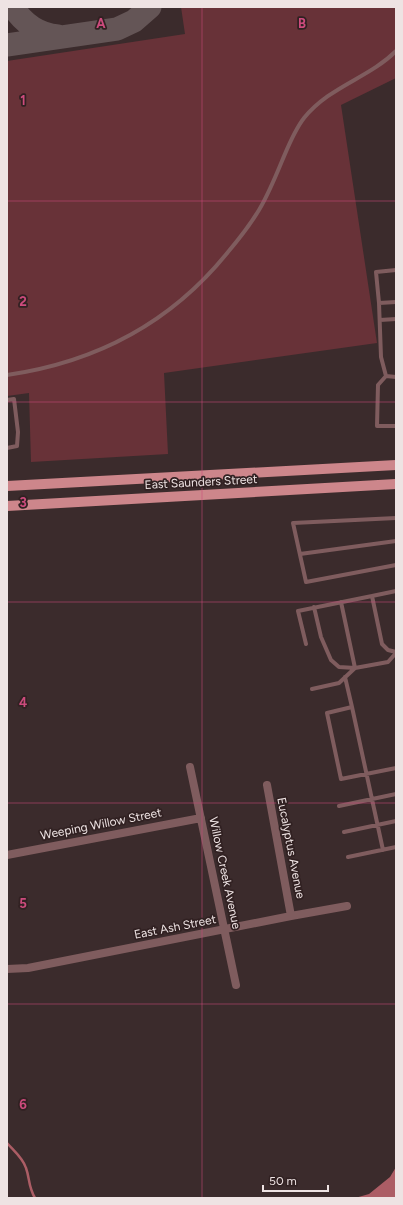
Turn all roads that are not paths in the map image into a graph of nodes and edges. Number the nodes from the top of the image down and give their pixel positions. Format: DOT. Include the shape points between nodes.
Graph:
graph roads {
  1 [pos="396,51"];
  2 [pos="396,270"];
  3 [pos="396,302"];
  4 [pos="379,303"];
  5 [pos="396,318"];
  6 [pos="380,320"];
  7 [pos="7,375"];
  8 [pos="386,376"];
  9 [pos="396,377"];
  10 [pos="7,400"];
  11 [pos="396,426"];
  12 [pos="7,448"];
  13 [pos="396,465"];
  14 [pos="396,484"];
  15 [pos="7,486"];
  16 [pos="7,506"];
  17 [pos="396,518"];
  18 [pos="396,541"];
  19 [pos="300,554"];
  20 [pos="396,565"];
  21 [pos="396,591"];
  22 [pos="372,596"];
  23 [pos="341,602"];
  24 [pos="314,608"];
  25 [pos="306,644"];
  26 [pos="396,652"];
  27 [pos="355,668"];
  28 [pos="345,677"];
  29 [pos="312,688"];
  30 [pos="352,707"];
  31 [pos="190,767"];
  32 [pos="396,768"];
  33 [pos="367,774"];
  34 [pos="267,785"];
  35 [pos="396,794"];
  36 [pos="372,799"];
  37 [pos="339,806"];
  38 [pos="200,818"];
  39 [pos="396,821"];
  40 [pos="378,825"];
  41 [pos="344,832"];
  42 [pos="396,847"];
  43 [pos="383,850"];
  44 [pos="7,855"];
  45 [pos="348,857"];
  46 [pos="347,906"];
  47 [pos="291,916"];
  48 [pos="224,930"];
  49 [pos="7,969"];
  50 [pos="236,985"];
  1 -- 7 [label="lane" via="386,61 320,101 305,118 297,128 258,211 215,269 190,294 155,320 107,347 46,369"];
  2 -- 4 [label="lane" via="376,272"];
  3 -- 4 [label="lane"];
  4 -- 6 [label="lane"];
  5 -- 6 [label="lane"];
  6 -- 8 [label="lane"];
  8 -- 9 [label="lane"];
  8 -- 11 [label="lane" via="378,385 377,426"];
  10 -- 12 [label="lane" via="14,399 18,432 17,446"];
  13 -- 15 [label="main road, East Saunders Street"];
  14 -- 16 [label="main road, East Saunders Street"];
  17 -- 19 [label="lane" via="293,523"];
  18 -- 19 [label="lane"];
  19 -- 20 [label="lane" via="306,582"];
  21 -- 22 [label="lane"];
  22 -- 23 [label="lane"];
  22 -- 26 [label="lane" via="382,644 388,650"];
  23 -- 24 [label="lane"];
  23 -- 27 [label="lane"];
  24 -- 25 [label="lane" via="298,611"];
  24 -- 27 [label="lane" via="321,637 331,660 339,667"];
  26 -- 27 [label="lane" via="388,662"];
  27 -- 28 [label="lane"];
  28 -- 29 [label="lane" via="338,683"];
  28 -- 30 [label="lane"];
  30 -- 33 [label="lane"];
  30 -- 33 [label="lane" via="327,713 341,779"];
  31 -- 38 [label="street, Willow Creek Avenue"];
  32 -- 33 [label="lane"];
  33 -- 36 [label="lane"];
  34 -- 47 [label="street, Eucalyptus Avenue"];
  35 -- 36 [label="lane"];
  36 -- 37 [label="lane"];
  36 -- 40 [label="lane"];
  38 -- 44 [label="street, Weeping Willow Street"];
  38 -- 48 [label="street, Willow Creek Avenue"];
  39 -- 40 [label="lane"];
  40 -- 41 [label="lane"];
  40 -- 43 [label="lane"];
  42 -- 43 [label="lane"];
  43 -- 45 [label="lane"];
  46 -- 47 [label="street, East Ash Street"];
  47 -- 48 [label="street, East Ash Street"];
  48 -- 49 [label="street, East Ash Street" via="28,968"];
  48 -- 50 [label="street, Willow Creek Avenue"];
}
